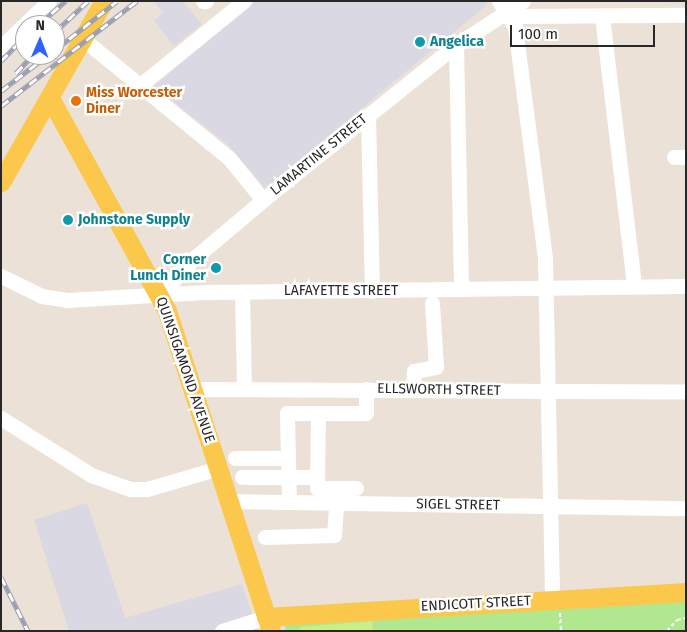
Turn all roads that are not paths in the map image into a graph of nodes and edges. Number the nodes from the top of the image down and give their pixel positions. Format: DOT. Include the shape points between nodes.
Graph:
graph roads {
  1 [pos="49,1"];
  2 [pos="104,1"];
  3 [pos="244,1"];
  4 [pos="523,1"];
  5 [pos="503,6"];
  6 [pos="686,15"];
  7 [pos="602,16"];
  8 [pos="83,39"];
  9 [pos="456,44"];
  10 [pos="1,47"];
  11 [pos="139,86"];
  12 [pos="50,98"];
  13 [pos="368,116"];
  14 [pos="1,182"];
  15 [pos="263,200"];
  16 [pos="1,276"];
  17 [pos="634,286"];
  18 [pos="686,286"];
  19 [pos="547,288"];
  20 [pos="460,289"];
  21 [pos="372,291"];
  22 [pos="242,292"];
  23 [pos="160,295"];
  24 [pos="432,303"];
  25 [pos="193,389"];
  26 [pos="244,389"];
  27 [pos="366,389"];
  28 [pos="413,389"];
  29 [pos="547,392"];
  30 [pos="686,392"];
  31 [pos="318,413"];
  32 [pos="1,418"];
  33 [pos="235,458"];
  34 [pos="288,458"];
  35 [pos="219,468"];
  36 [pos="242,477"];
  37 [pos="289,477"];
  38 [pos="317,477"];
  39 [pos="356,488"];
  40 [pos="230,501"];
  41 [pos="289,502"];
  42 [pos="336,503"];
  43 [pos="550,507"];
  44 [pos="686,508"];
  45 [pos="264,537"];
  46 [pos="686,592"];
  47 [pos="556,603"];
  48 [pos="269,624"];
  49 [pos="222,631"];
  1 -- 10 [label="street"];
  2 -- 8 [label="main road"];
  3 -- 11 [label="street"];
  4 -- 5 [label="street, LAMARTINE STREET"];
  5 -- 7 [label="street" via="524,16"];
  5 -- 9 [label="street, LAMARTINE STREET" via="486,23"];
  5 -- 19 [label="street" via="515,27"];
  6 -- 7 [label="street"];
  7 -- 17 [label="street"];
  8 -- 11 [label="street"];
  8 -- 12 [label="main road"];
  9 -- 13 [label="street, LAMARTINE STREET"];
  9 -- 20 [label="street"];
  11 -- 15 [label="street" via="229,158"];
  12 -- 14 [label="main road"];
  12 -- 23 [label="main road, QUINSIGAMOND AVENUE"];
  13 -- 15 [label="street, LAMARTINE STREET"];
  13 -- 21 [label="street"];
  15 -- 23 [label="street, LAMARTINE STREET" via="193,259"];
  16 -- 23 [label="street, LAFAYETTE STREET" via="42,296 60,300"];
  17 -- 18 [label="street, LAFAYETTE STREET"];
  17 -- 19 [label="street, LAFAYETTE STREET"];
  19 -- 20 [label="street, LAFAYETTE STREET"];
  19 -- 29 [label="street"];
  20 -- 21 [label="street, LAFAYETTE STREET"];
  21 -- 22 [label="street, LAFAYETTE STREET"];
  22 -- 23 [label="street, LAFAYETTE STREET"];
  22 -- 26 [label="street"];
  23 -- 25 [label="main road, QUINSIGAMOND AVENUE"];
  24 -- 28 [label="street" via="436,367 414,371"];
  25 -- 26 [label="street, ELLSWORTH STREET"];
  25 -- 35 [label="main road, QUINSIGAMOND AVENUE"];
  26 -- 27 [label="street, ELLSWORTH STREET"];
  27 -- 28 [label="street, ELLSWORTH STREET"];
  27 -- 31 [label="street" via="366,413"];
  28 -- 29 [label="street, ELLSWORTH STREET"];
  29 -- 30 [label="street, ELLSWORTH STREET"];
  29 -- 43 [label="street"];
  31 -- 34 [label="street" via="287,413"];
  31 -- 38 [label="street"];
  32 -- 35 [label="street" via="90,476 130,489 147,489"];
  33 -- 34 [label="street"];
  34 -- 37 [label="street"];
  35 -- 40 [label="main road, QUINSIGAMOND AVENUE"];
  36 -- 37 [label="street"];
  37 -- 38 [label="street"];
  37 -- 41 [label="street"];
  38 -- 39 [label="street" via="317,488"];
  40 -- 41 [label="street, SIGEL STREET"];
  40 -- 48 [label="main road, QUINSIGAMOND AVENUE"];
  41 -- 42 [label="street, SIGEL STREET"];
  42 -- 43 [label="street, SIGEL STREET"];
  42 -- 45 [label="street" via="334,535"];
  43 -- 44 [label="street, SIGEL STREET"];
  43 -- 47 [label="street"];
  46 -- 47 [label="main road, ENDICOTT STREET"];
  47 -- 48 [label="main road, ENDICOTT STREET"];
  48 -- 49 [label="street"];
}
